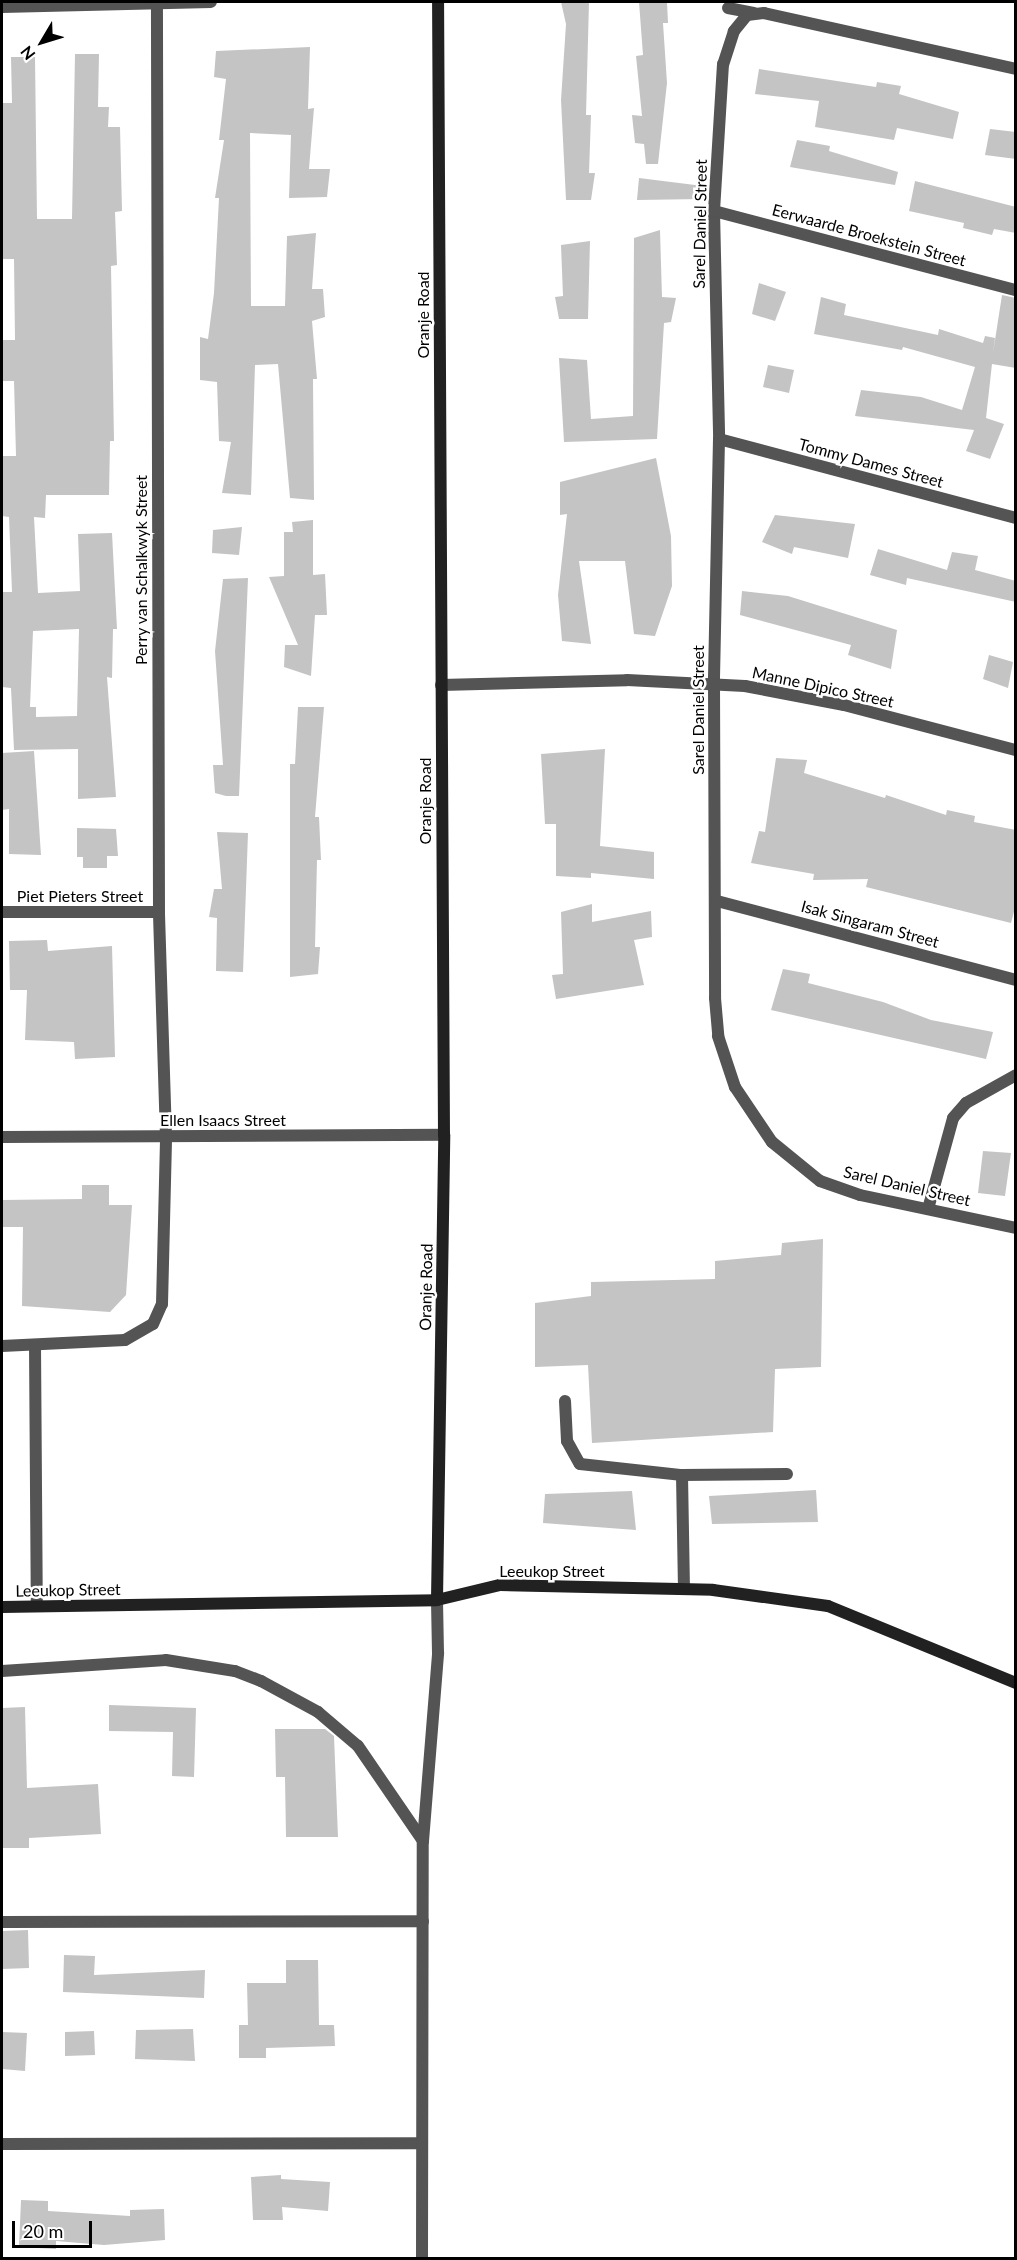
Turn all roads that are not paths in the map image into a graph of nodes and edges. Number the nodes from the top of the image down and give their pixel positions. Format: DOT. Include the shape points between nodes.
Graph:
graph roads {
  1 [pos="158,2"];
  2 [pos="211,2"];
  3 [pos="438,2"];
  4 [pos="2,7"];
  5 [pos="728,8"];
  6 [pos="1016,68"];
  7 [pos="714,211"];
  8 [pos="1016,290"];
  9 [pos="718,439"];
  10 [pos="1016,518"];
  11 [pos="714,683"];
  12 [pos="441,685"];
  13 [pos="1016,750"];
  14 [pos="717,901"];
  15 [pos="2,912"];
  16 [pos="159,912"];
  17 [pos="1016,980"];
  18 [pos="1016,1075"];
  19 [pos="444,1135"];
  20 [pos="2,1137"];
  21 [pos="166,1137"];
  22 [pos="928,1209"];
  23 [pos="1016,1228"];
  24 [pos="35,1345"];
  25 [pos="2,1346"];
  26 [pos="565,1401"];
  27 [pos="787,1474"];
  28 [pos="682,1475"];
  29 [pos="684,1589"];
  30 [pos="437,1600"];
  31 [pos="37,1606"];
  32 [pos="2,1607"];
  33 [pos="2,1671"];
  34 [pos="1016,1683"];
  35 [pos="423,1840"];
  36 [pos="2,1922"];
  37 [pos="423,1922"];
  38 [pos="420,2143"];
  39 [pos="2,2144"];
  40 [pos="422,2259"];
  1 -- 2 [label="street"];
  1 -- 4 [label="street"];
  1 -- 16 [label="street, Perry van Schalkwyk Street"];
  3 -- 12 [label="street, Oranje Road"];
  5 -- 6 [label="street"];
  6 -- 7 [label="street, Sarel Daniel Street" via="753,13 734,31 723,64"];
  7 -- 8 [label="street, Eerwaarde Broekstein Street"];
  7 -- 9 [label="street, Sarel Daniel Street"];
  9 -- 10 [label="street, Tommy Dames Street"];
  9 -- 11 [label="street, Sarel Daniel Street"];
  11 -- 12 [label="street, Manne Dipico Street" via="627,680"];
  11 -- 13 [label="street, Manne Dipico Street" via="834,702"];
  11 -- 14 [label="street, Sarel Daniel Street"];
  12 -- 19 [label="street, Oranje Road"];
  14 -- 17 [label="street, Isak Singaram Street"];
  14 -- 22 [label="street, Sarel Daniel Street" via="718,1036 735,1087 758,1125 787,1156 820,1181 860,1195"];
  15 -- 16 [label="street, Piet Pieters Street"];
  16 -- 21 [label="street, Perry van Schalkwyk Street"];
  18 -- 22 [label="street" via="966,1103 953,1118"];
  19 -- 21 [label="street, Ellen Isaacs Street"];
  19 -- 30 [label="street, Oranje Road"];
  20 -- 21 [label="street, Ellen Isaacs Street"];
  21 -- 24 [label="street, Perry van Schalkwyk Street" via="160,1313 143,1333 125,1340"];
  22 -- 23 [label="street, Sarel Daniel Street"];
  24 -- 25 [label="street, Perry van Schalkwyk Street"];
  24 -- 31 [label="street"];
  26 -- 28 [label="street" via="567,1441 580,1464"];
  27 -- 28 [label="street"];
  28 -- 29 [label="street"];
  29 -- 30 [label="street, Leeukop Street" via="500,1585"];
  29 -- 34 [label="street, Leeukop Street" via="770,1594 828,1606"];
  30 -- 31 [label="street, Leeukop Street"];
  30 -- 35 [label="street" via="438,1653"];
  31 -- 32 [label="street, Leeukop Street"];
  33 -- 35 [label="street" via="166,1660 252,1678 318,1712 352,1740"];
  35 -- 37 [label="street"];
  36 -- 37 [label="street"];
  37 -- 38 [label="street"];
  38 -- 39 [label="street"];
  38 -- 40 [label="street"];
}
